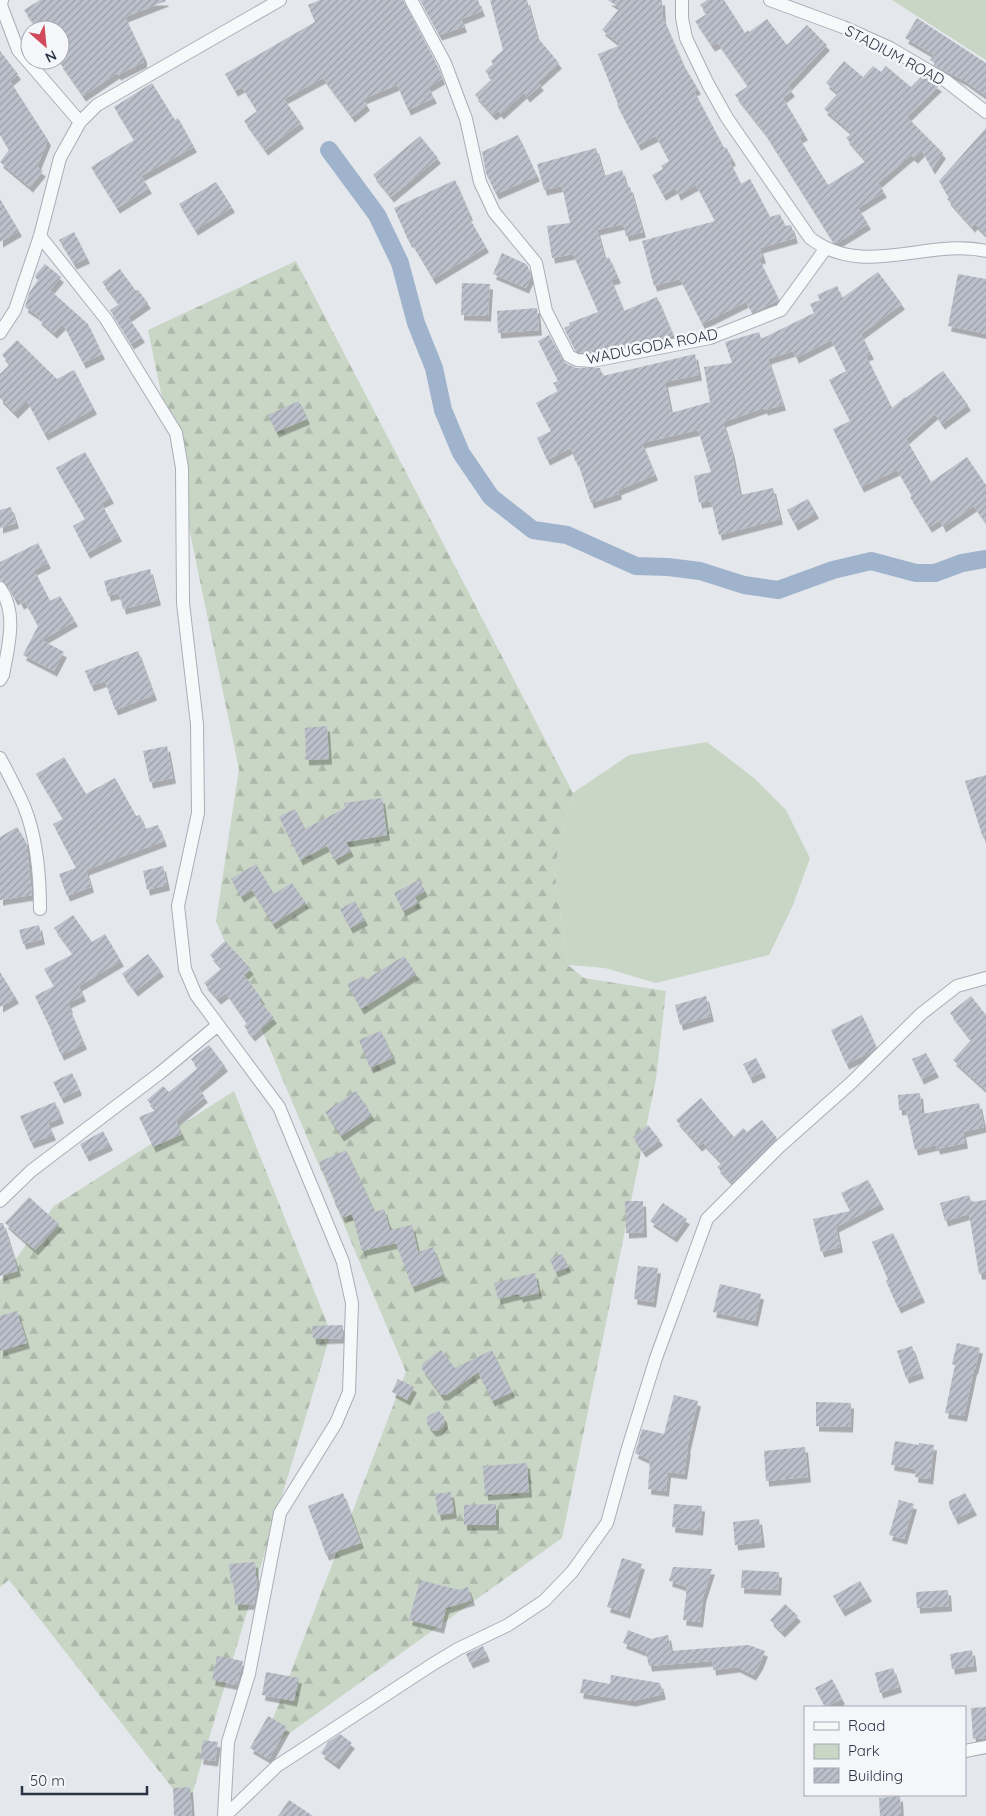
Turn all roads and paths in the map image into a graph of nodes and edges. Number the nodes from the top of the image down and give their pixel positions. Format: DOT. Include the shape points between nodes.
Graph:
graph roads {
  1 [pos="2,0"];
  2 [pos="280,0"];
  3 [pos="411,0"];
  4 [pos="682,0"];
  5 [pos="770,0"];
  6 [pos="986,112"];
  7 [pos="80,122"];
  8 [pos="40,236"];
  9 [pos="826,248"];
  10 [pos="986,251"];
  11 [pos="4,317"];
  12 [pos="0,333"];
  13 [pos="0,588"];
  14 [pos="0,680"];
  15 [pos="0,758"];
  16 [pos="40,909"];
  17 [pos="986,978"];
  18 [pos="218,1025"];
  19 [pos="0,1201"];
  20 [pos="986,1747"];
  21 [pos="966,1751"];
  22 [pos="224,1816"];
  1 -- 7 [label="street" via="18,50"];
  2 -- 7 [label="street" via="97,105"];
  3 -- 9 [label="street, WADUGODA ROAD" via="446,63 466,119 480,182 494,212 536,263 546,312 569,356 592,361 710,338 781,310"];
  4 -- 9 [label="street" via="686,38 727,118 810,238"];
  5 -- 6 [label="street, STADIUM ROAD" via="890,48 946,80"];
  7 -- 8 [label="street" via="60,158"];
  8 -- 11 [label="street" via="15,310"];
  8 -- 18 [label="street" via="106,318 176,433 182,468 183,603 197,724 198,813 178,906 185,969 196,995"];
  9 -- 10 [label="street" via="851,256 869,257 957,248"];
  11 -- 12 [label="street"];
  13 -- 14 [label="street" via="6,597 10,616"];
  15 -- 16 [label="street" via="24,807 35,844"];
  17 -- 22 [label="street" via="957,986 922,1014 707,1219 656,1358 606,1524 572,1572 544,1601 508,1625 450,1654 277,1766"];
  18 -- 19 [label="street" via="32,1171"];
  18 -- 22 [label="street" via="279,1106 343,1262 352,1303 349,1392 336,1423 280,1513 249,1674 228,1742"];
  20 -- 21 [label="street"];
}
